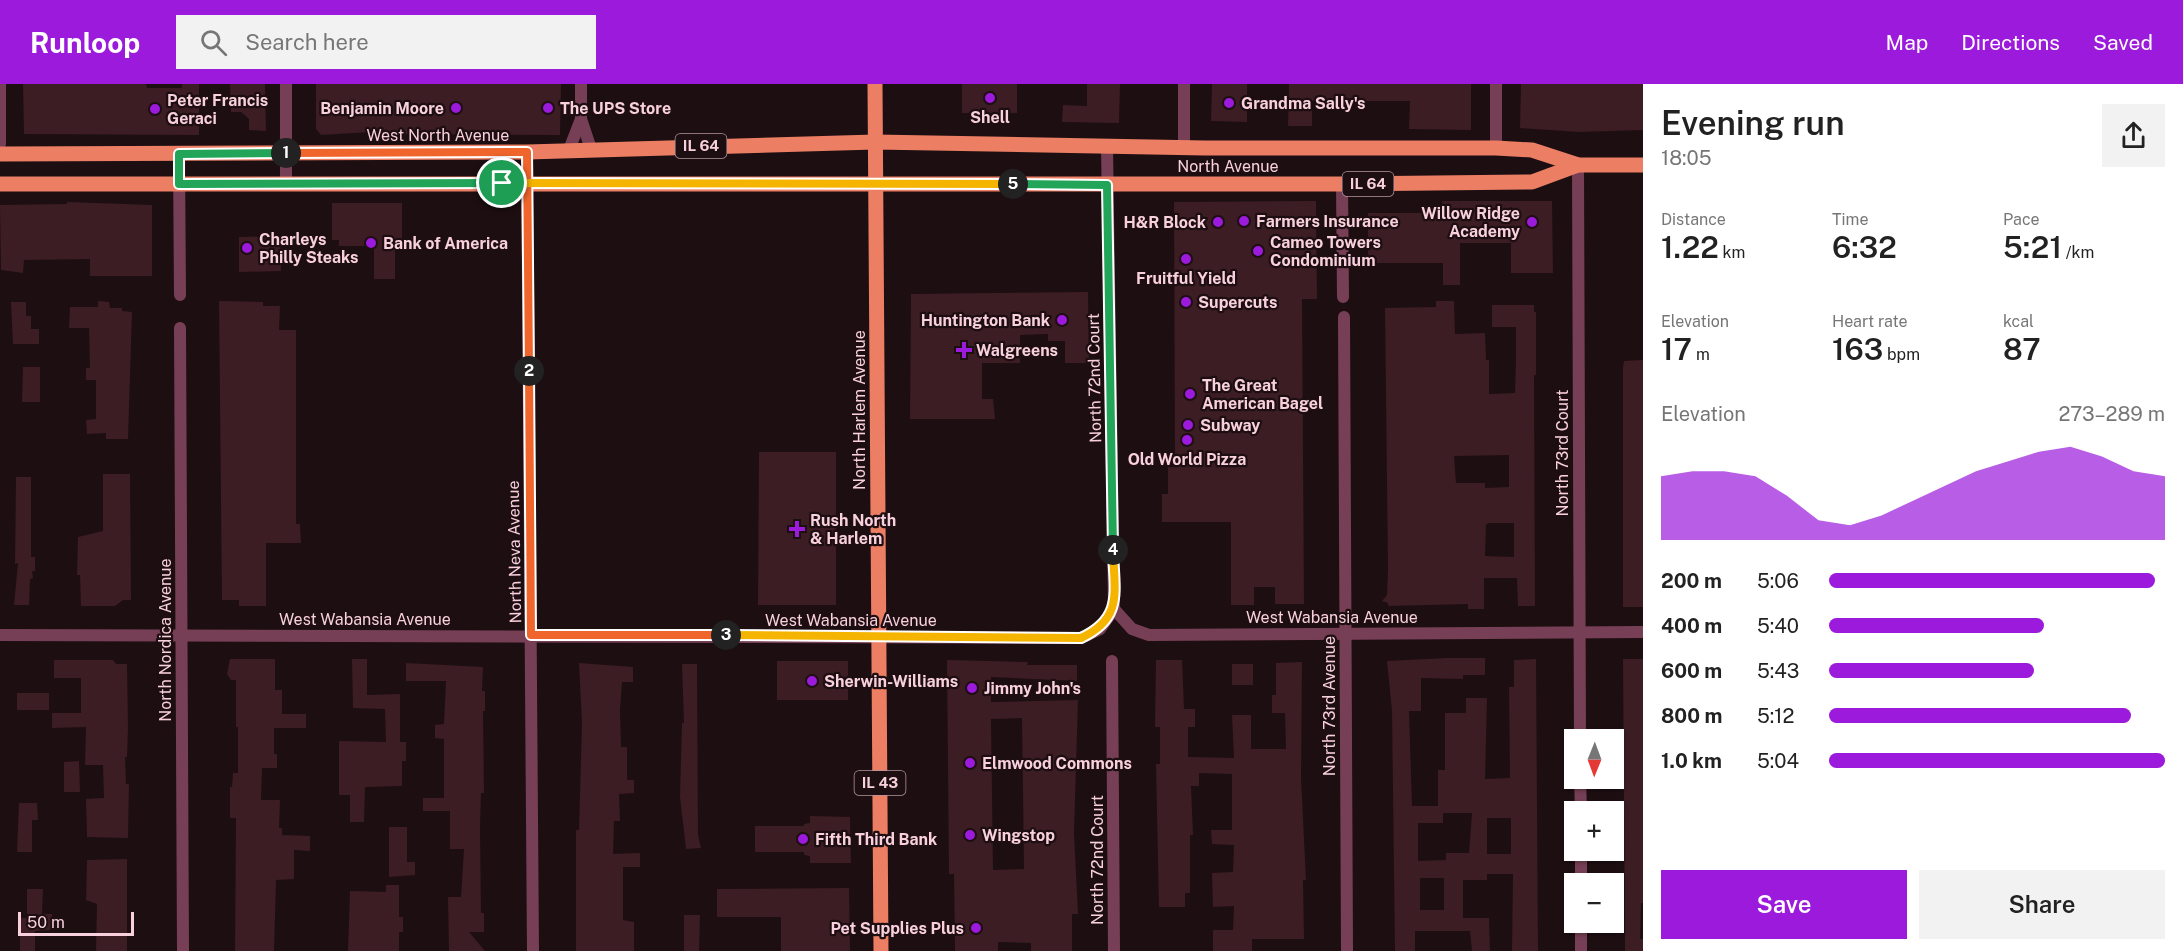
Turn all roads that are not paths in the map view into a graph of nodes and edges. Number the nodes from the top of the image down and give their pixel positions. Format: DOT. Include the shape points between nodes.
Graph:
graph roads {
  1 [pos="0,84"];
  2 [pos="286,84"];
  3 [pos="581,84"];
  4 [pos="875,84"];
  5 [pos="1184,84"];
  6 [pos="1496,84"];
  7 [pos="581,119"];
  8 [pos="875,142"];
  9 [pos="0,144"];
  10 [pos="1107,146"];
  11 [pos="1184,148"];
  12 [pos="1496,148"];
  13 [pos="591,149"];
  14 [pos="569,150"];
  15 [pos="527,152"];
  16 [pos="286,153"];
  17 [pos="0,154"];
  18 [pos="179,154"];
  19 [pos="1578,165"];
  20 [pos="1643,165"];
  21 [pos="527,183"];
  22 [pos="876,183"];
  23 [pos="0,184"];
  24 [pos="179,184"];
  25 [pos="286,184"];
  26 [pos="1342,184"];
  27 [pos="1107,185"];
  28 [pos="180,295"];
  29 [pos="1343,297"];
  30 [pos="1344,317"];
  31 [pos="180,328"];
  32 [pos="1114,609"];
  33 [pos="1643,632"];
  34 [pos="1580,633"];
  35 [pos="1345,634"];
  36 [pos="0,635"];
  37 [pos="181,635"];
  38 [pos="531,635"];
  39 [pos="879,636"];
  40 [pos="1112,661"];
  41 [pos="1580,729"];
  42 [pos="1581,933"];
  43 [pos="183,951"];
  44 [pos="533,951"];
  45 [pos="881,951"];
  46 [pos="1114,951"];
  47 [pos="1347,951"];
  48 [pos="1581,951"];
  1 -- 9 [label="street"];
  2 -- 16 [label="street"];
  3 -- 7 [label="street"];
  4 -- 8 [label="main road, North Harlem Avenue / IL 43"];
  5 -- 11 [label="street"];
  6 -- 12 [label="street"];
  7 -- 13 [label="street"];
  7 -- 14 [label="street"];
  8 -- 10 [label="main road, North Avenue / IL 64"];
  8 -- 13 [label="main road, West North Avenue / IL 64"];
  8 -- 22 [label="main road, North Harlem Avenue / IL 43"];
  10 -- 11 [label="main road, North Avenue / IL 64"];
  10 -- 27 [label="street, North 72nd Court"];
  11 -- 12 [label="main road, North Avenue / IL 64"];
  12 -- 19 [label="main road, North Avenue / IL 64" via="1532,150"];
  13 -- 14 [label="main road, West North Avenue / IL 64"];
  14 -- 15 [label="main road, West North Avenue / IL 64"];
  15 -- 16 [label="main road, West North Avenue / IL 64"];
  15 -- 21 [label="street, North Neva Avenue"];
  16 -- 18 [label="main road, West North Avenue / IL 64"];
  16 -- 25 [label="street"];
  17 -- 18 [label="main road, West North Avenue / IL 64"];
  18 -- 24 [label="street"];
  19 -- 20 [label="main road, North Avenue / IL 64"];
  19 -- 26 [label="main road, North Avenue / IL 64" via="1532,182"];
  19 -- 34 [label="street, North 73rd Court"];
  21 -- 22 [label="main road, IL 64"];
  21 -- 25 [label="main road, IL 64"];
  21 -- 38 [label="street, North Neva Avenue"];
  22 -- 27 [label="main road, North Avenue / IL 64"];
  22 -- 39 [label="main road, North Harlem Avenue / IL 43"];
  23 -- 24 [label="main road, IL 64"];
  24 -- 25 [label="main road, IL 64"];
  24 -- 28 [label="street"];
  26 -- 27 [label="main road, North Avenue / IL 64"];
  26 -- 29 [label="street"];
  27 -- 32 [label="street, North 72nd Court"];
  30 -- 35 [label="street, North 73rd Avenue"];
  31 -- 37 [label="street, North Nordica Avenue"];
  32 -- 35 [label="street, West Wabansia Avenue" via="1132,629 1149,635"];
  32 -- 39 [label="street, West Wabansia Avenue" via="1100,629 1081,638"];
  33 -- 34 [label="street, West Wabansia Avenue"];
  34 -- 35 [label="street, West Wabansia Avenue"];
  34 -- 41 [label="street, North 73rd Court"];
  35 -- 47 [label="street, North 73rd Avenue"];
  36 -- 37 [label="street, West Wabansia Avenue"];
  37 -- 38 [label="street, West Wabansia Avenue"];
  37 -- 43 [label="street, North Nordica Avenue"];
  38 -- 39 [label="street, West Wabansia Avenue"];
  38 -- 44 [label="street, North Neva Avenue"];
  39 -- 45 [label="main road, North Harlem Avenue / IL 43"];
  40 -- 46 [label="street, North 72nd Court"];
  42 -- 48 [label="street"];
}
